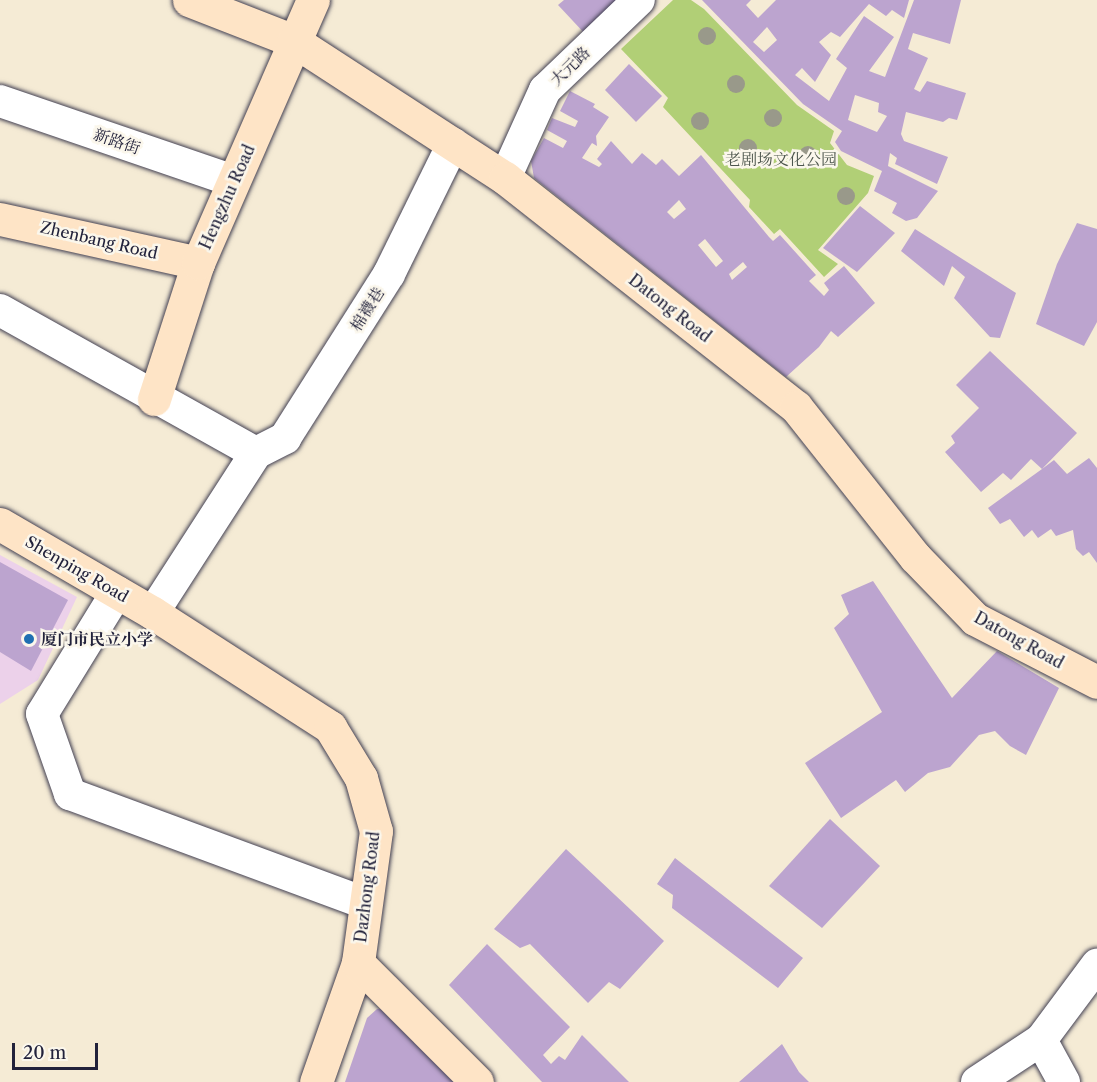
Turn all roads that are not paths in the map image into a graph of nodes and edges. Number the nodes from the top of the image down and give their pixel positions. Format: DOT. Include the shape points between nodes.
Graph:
graph roads {
  1 [pos="189,0"];
  2 [pos="313,0"];
  3 [pos="639,0"];
  4 [pos="294,41"];
  5 [pos="0,101"];
  6 [pos="453,144"];
  7 [pos="505,178"];
  8 [pos="234,181"];
  9 [pos="0,219"];
  10 [pos="198,263"];
  11 [pos="0,310"];
  12 [pos="154,399"];
  13 [pos="256,453"];
  14 [pos="0,524"];
  15 [pos="117,592"];
  16 [pos="153,613"];
  17 [pos="1097,682"];
  18 [pos="364,903"];
  19 [pos="358,963"];
  20 [pos="1097,965"];
  21 [pos="1041,1040"];
  22 [pos="316,1082"];
  23 [pos="477,1082"];
  24 [pos="976,1082"];
  25 [pos="1064,1082"];
  1 -- 4 [label="street, Datong Road"];
  2 -- 4 [label="street, Hengzhu Road"];
  3 -- 7 [label="street, 大元路" via="545,90"];
  4 -- 6 [label="street, Datong Road"];
  4 -- 8 [label="street, Hengzhu Road"];
  5 -- 8 [label="street, 新路街"];
  6 -- 7 [label="street, Datong Road"];
  6 -- 13 [label="street, 棉襪巷" via="389,274 285,438"];
  7 -- 17 [label="street, Datong Road" via="796,407 915,557 975,619"];
  8 -- 10 [label="street, Hengzhu Road"];
  9 -- 10 [label="street, Zhenbang Road"];
  10 -- 12 [label="street, Hengzhu Road"];
  11 -- 12 [label="street"];
  12 -- 13 [label="street"];
  13 -- 16 [label="street"];
  14 -- 15 [label="street, Shenping Road"];
  15 -- 16 [label="street, Shenping Road"];
  15 -- 18 [label="street" via="42,714 70,794"];
  16 -- 18 [label="street, Dazhong Road" via="330,727 362,778 376,831"];
  18 -- 19 [label="street, Dazhong Road"];
  19 -- 22 [label="street, Dazhong Road"];
  19 -- 23 [label="street"];
  20 -- 21 [label="street"];
  21 -- 24 [label="street"];
  21 -- 25 [label="street"];
}
